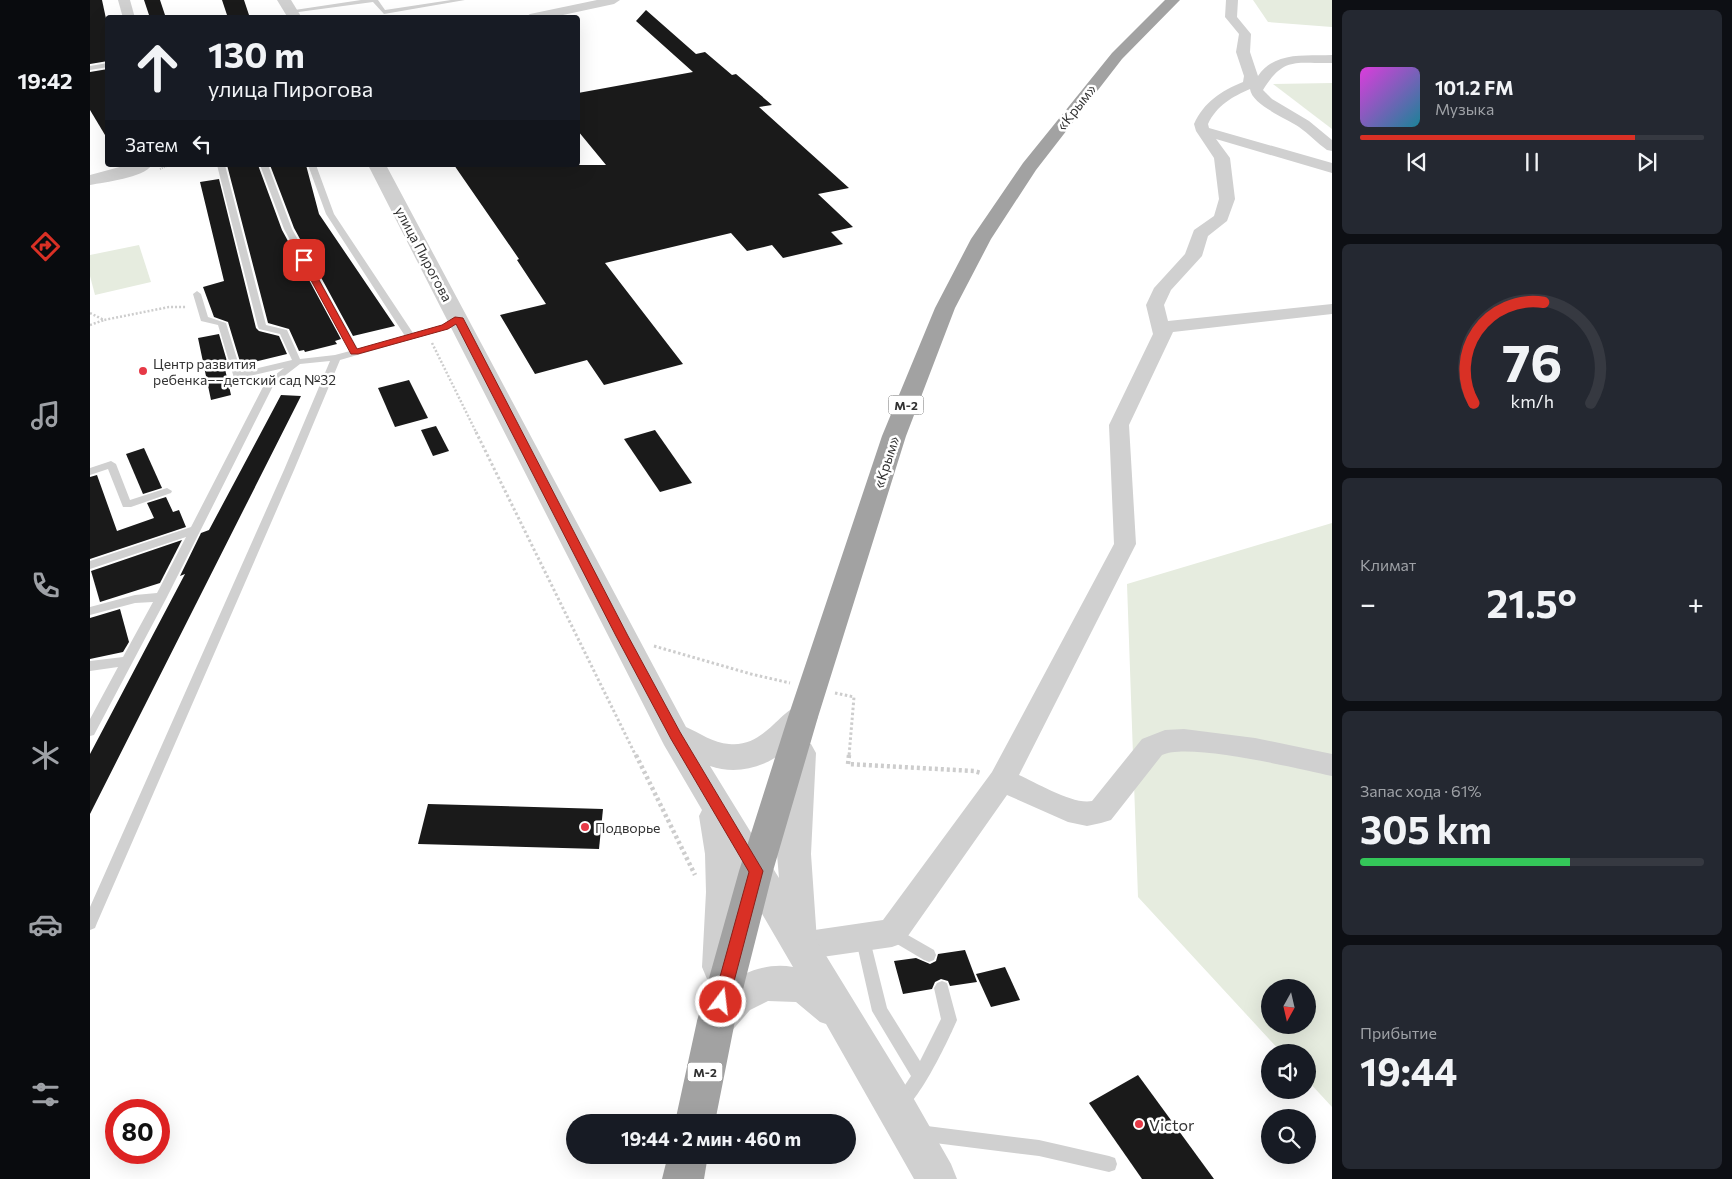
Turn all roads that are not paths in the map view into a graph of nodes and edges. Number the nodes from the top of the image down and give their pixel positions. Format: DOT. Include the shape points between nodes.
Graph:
graph roads {
  1 [pos="124,0"];
  2 [pos="374,0"];
  3 [pos="462,0"];
  4 [pos="614,0"];
  5 [pos="1173,0"];
  6 [pos="1232,0"];
  7 [pos="290,10"];
  8 [pos="128,15"];
  9 [pos="544,15"];
  10 [pos="1332,59"];
  11 [pos="105,66"];
  12 [pos="1250,67"];
  13 [pos="90,68"];
  14 [pos="1269,70"];
  15 [pos="1203,131"];
  16 [pos="1332,147"];
  17 [pos="137,167"];
  18 [pos="222,167"];
  19 [pos="265,167"];
  20 [pos="313,167"];
  21 [pos="378,167"];
  22 [pos="1332,168"];
  23 [pos="90,180"];
  24 [pos="198,299"];
  25 [pos="1332,309"];
  26 [pos="458,318"];
  27 [pos="1162,334"];
  28 [pos="410,336"];
  29 [pos="355,352"];
  30 [pos="336,358"];
  31 [pos="297,362"];
  32 [pos="90,472"];
  33 [pos="167,491"];
  34 [pos="195,530"];
  35 [pos="90,565"];
  36 [pos="161,597"];
  37 [pos="90,611"];
  38 [pos="127,661"];
  39 [pos="90,666"];
  40 [pos="803,717"];
  41 [pos="90,732"];
  42 [pos="675,736"];
  43 [pos="1332,765"];
  44 [pos="1002,780"];
  45 [pos="756,871"];
  46 [pos="90,923"];
  47 [pos="892,933"];
  48 [pos="862,936"];
  49 [pos="800,946"];
  50 [pos="929,956"];
  51 [pos="942,988"];
  52 [pos="843,1018"];
  53 [pos="716,1021"];
  54 [pos="920,1076"];
  55 [pos="697,1114"];
  56 [pos="904,1120"];
  57 [pos="686,1164"];
  58 [pos="1109,1164"];
  59 [pos="683,1179"];
  60 [pos="936,1179"];
  1 -- 8 [label="street"];
  2 -- 3 [label="lane" via="384,12"];
  2 -- 7 [label="lane"];
  4 -- 9 [label="street"];
  5 -- 40 [label="highway, «Крым» / М-2" via="1117,56 1029,167 981,238 945,308 894,436"];
  6 -- 12 [label="street" via="1231,17 1244,34 1243,52"];
  10 -- 14 [label="street" via="1291,60"];
  11 -- 13 [label="lane"];
  12 -- 14 [label="street"];
  12 -- 15 [label="street" via="1249,84 1228,93 1212,105 1200,124"];
  14 -- 16 [label="street" via="1256,90 1262,99 1303,124"];
  15 -- 22 [label="street"];
  15 -- 27 [label="street" via="1222,158 1228,199 1221,218 1200,234 1193,256 1163,288 1154,305"];
  17 -- 23 [label="street"];
  18 -- 31 [label="lane" via="262,327 284,332"];
  19 -- 29 [label="lane" via="288,229"];
  20 -- 28 [label="lane" via="330,214"];
  21 -- 26 [label="street, улица Пирогова"];
  24 -- 31 [label="lane" via="204,319 222,323 237,376"];
  25 -- 27 [label="street" via="1175,325 1166,328"];
  26 -- 28 [label="lane" via="445,327"];
  26 -- 42 [label="street, улица Пирогова"];
  27 -- 44 [label="street" via="1119,425 1125,544"];
  28 -- 29 [label="lane"];
  29 -- 30 [label="lane"];
  30 -- 31 [label="lane"];
  30 -- 46 [label="lane"];
  31 -- 34 [label="lane" via="270,384"];
  32 -- 33 [label="lane" via="111,464 127,504"];
  34 -- 35 [label="lane"];
  34 -- 36 [label="lane"];
  36 -- 37 [label="lane" via="135,599"];
  36 -- 38 [label="lane"];
  38 -- 39 [label="lane"];
  38 -- 41 [label="lane"];
  40 -- 42 [label="street" via="761,752 739,759 723,758 699,750"];
  40 -- 45 [label="highway, «Крым» / М-2"];
  40 -- 49 [label="street" via="794,854"];
  42 -- 45 [label="street"];
  42 -- 53 [label="street" via="709,790 722,843 725,886"];
  43 -- 44 [label="street" via="1255,749 1184,740 1165,741 1152,747 1101,811 1087,814 1068,810"];
  44 -- 47 [label="street"];
  45 -- 49 [label="street"];
  45 -- 53 [label="highway, М-2"];
  47 -- 48 [label="street"];
  47 -- 50 [label="lane"];
  48 -- 49 [label="street"];
  48 -- 54 [label="lane" via="880,1012"];
  49 -- 52 [label="street"];
  51 -- 54 [label="lane" via="950,1020"];
  52 -- 53 [label="street" via="815,993 776,982 760,984 739,996"];
  52 -- 56 [label="street"];
  53 -- 55 [label="highway, М-2"];
  54 -- 56 [label="lane"];
  56 -- 58 [label="lane"];
  56 -- 60 [label="street"];
  57 -- 59 [label="highway"];
}
